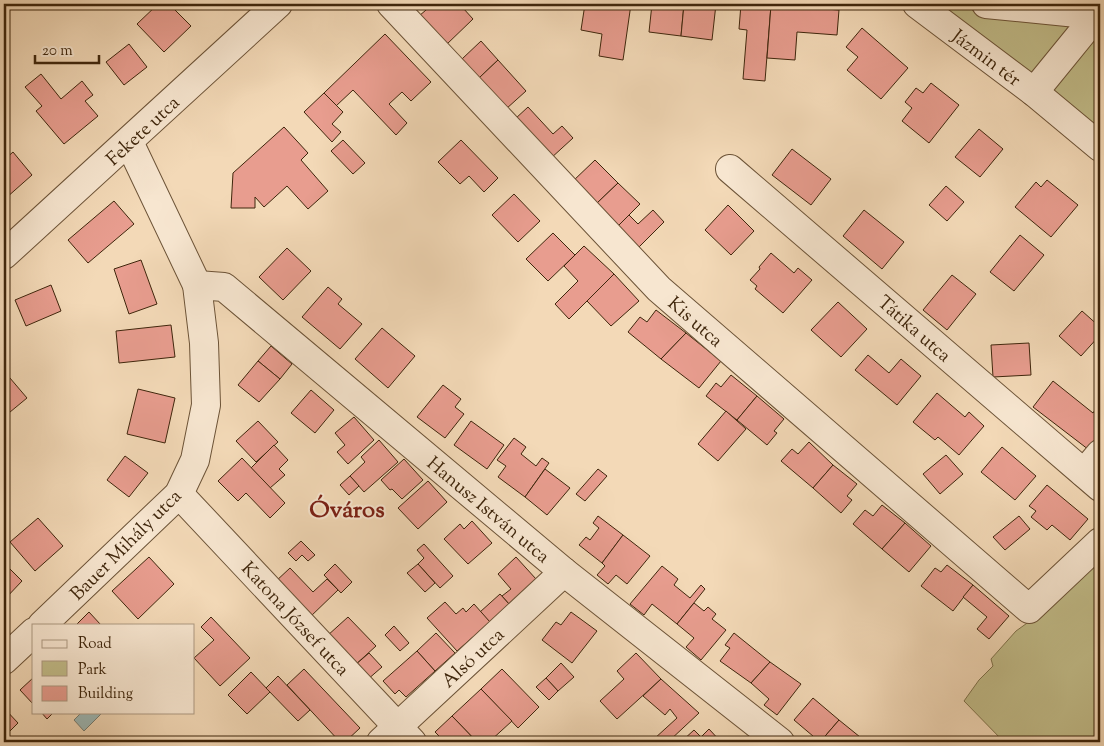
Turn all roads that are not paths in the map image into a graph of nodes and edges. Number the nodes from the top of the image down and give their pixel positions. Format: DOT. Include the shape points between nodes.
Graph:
graph roads {
  1 [pos="278,4"];
  2 [pos="391,4"];
  3 [pos="917,4"];
  4 [pos="986,4"];
  5 [pos="1099,15"];
  6 [pos="1034,92"];
  7 [pos="129,142"];
  8 [pos="1100,147"];
  9 [pos="730,169"];
  10 [pos="4,255"];
  11 [pos="197,284"];
  12 [pos="1095,472"];
  13 [pos="179,494"];
  14 [pos="1100,542"];
  15 [pos="564,572"];
  16 [pos="43,624"];
  17 [pos="32,634"];
  18 [pos="4,660"];
  19 [pos="397,737"];
  20 [pos="780,742"];
  1 -- 7 [label="street, Fekete utca"];
  2 -- 14 [label="street, Kis utca" via="659,289 1029,610"];
  3 -- 6 [label="street, Jázmin tér"];
  4 -- 5 [label="street"];
  5 -- 6 [label="street, Jázmin tér"];
  6 -- 8 [label="street, Jázmin tér"];
  7 -- 10 [label="street, Fekete utca"];
  7 -- 11 [label="street, Bauer Mihály utca"];
  9 -- 12 [label="street, Tátika utca"];
  11 -- 13 [label="street, Bauer Mihály utca" via="204,343 206,405 195,460"];
  11 -- 15 [label="street, Hanusz István utca" via="224,288"];
  13 -- 16 [label="street, Bauer Mihály utca"];
  13 -- 19 [label="street, Katona József utca"];
  15 -- 19 [label="street, Alsó utca"];
  15 -- 20 [label="street, Hanusz István utca"];
  17 -- 18 [label="street"];
}
